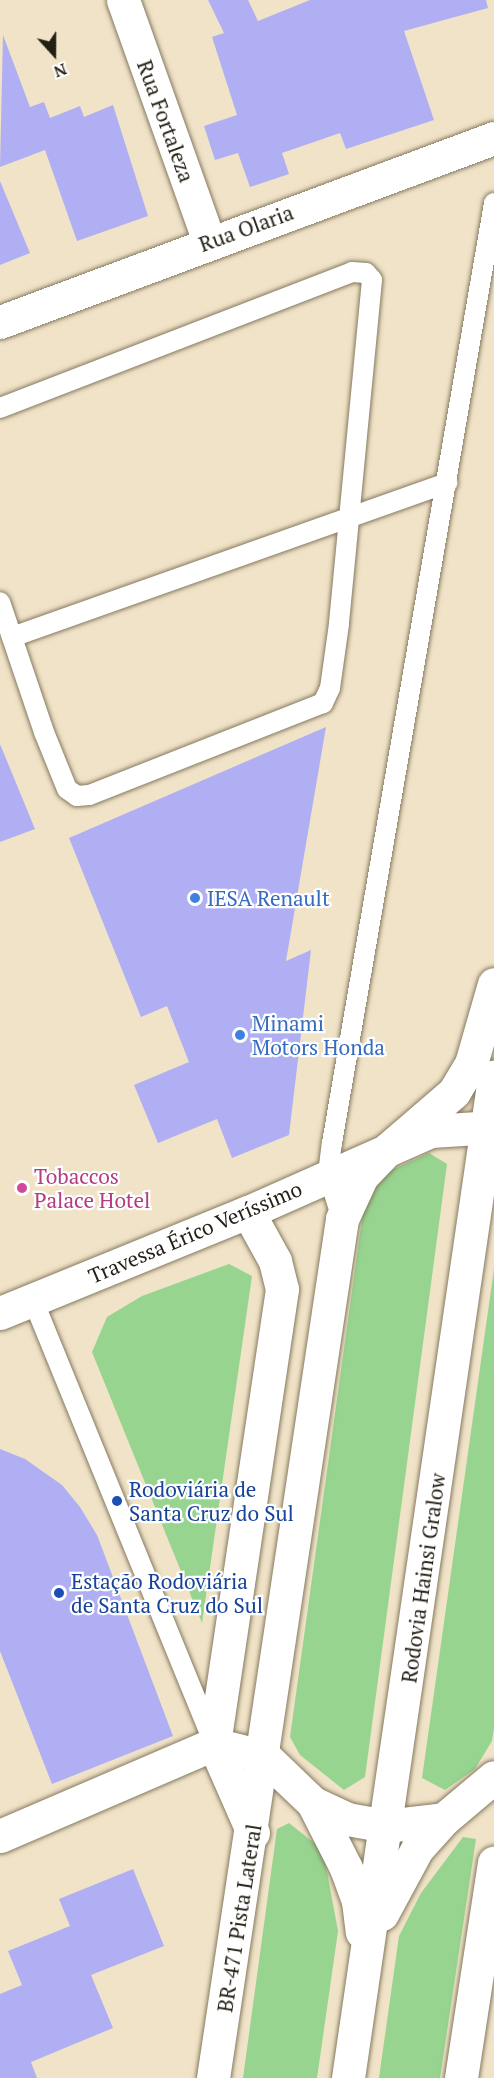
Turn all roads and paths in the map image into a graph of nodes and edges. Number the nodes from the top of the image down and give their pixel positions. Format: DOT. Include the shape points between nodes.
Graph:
graph roads {
  1 [pos="123,0"];
  2 [pos="494,138"];
  3 [pos="494,203"];
  4 [pos="209,241"];
  5 [pos="0,322"];
  6 [pos="0,408"];
  7 [pos="448,483"];
  8 [pos="352,514"];
  9 [pos="0,602"];
  10 [pos="12,637"];
  11 [pos="494,984"];
  12 [pos="494,1077"];
  13 [pos="490,1126"];
  14 [pos="388,1149"];
  15 [pos="328,1174"];
  16 [pos="248,1212"];
  17 [pos="342,1219"];
  18 [pos="33,1300"];
  19 [pos="0,1313"];
  20 [pos="214,1744"];
  21 [pos="265,1757"];
  22 [pos="494,1777"];
  23 [pos="313,1803"];
  24 [pos="444,1819"];
  25 [pos="386,1826"];
  26 [pos="253,1833"];
  27 [pos="0,1836"];
  28 [pos="494,1863"];
  29 [pos="365,1964"];
  30 [pos="213,2078"];
  31 [pos="348,2078"];
  32 [pos="461,2078"];
  1 -- 4 [label="street, Rua Fortaleza"];
  2 -- 4 [label="street, Rua Olaria"];
  3 -- 7 [label="lane"];
  4 -- 5 [label="street, Rua Olaria"];
  6 -- 8 [label="lane" via="352,272 366,273 372,280 370,329"];
  7 -- 8 [label="lane"];
  7 -- 15 [label="lane"];
  8 -- 10 [label="lane"];
  8 -- 10 [label="lane" via="330,688 323,703 88,795 77,796 67,789"];
  9 -- 10 [label="lane"];
  11 -- 14 [label="street" via="471,1064 454,1092"];
  12 -- 13 [label="street, Rodovia Hainsi Gralow"];
  13 -- 14 [label="street, Travessa Érico Veríssimo" via="431,1131"];
  13 -- 25 [label="street, Rodovia Hainsi Gralow"];
  14 -- 15 [label="street, Travessa Érico Veríssimo"];
  14 -- 17 [label="street, BR-471 Pista Lateral" via="362,1176"];
  15 -- 16 [label="street, Travessa Érico Veríssimo"];
  15 -- 17 [label="lane"];
  16 -- 18 [label="street, Travessa Érico Veríssimo"];
  16 -- 20 [label="street" via="275,1262 282,1289"];
  17 -- 21 [label="street, BR-471 Pista Lateral"];
  18 -- 19 [label="street, Travessa Érico Veríssimo"];
  18 -- 20 [label="lane"];
  20 -- 21 [label="street"];
  20 -- 26 [label="street"];
  20 -- 27 [label="street"];
  21 -- 23 [label="street"];
  21 -- 26 [label="street, BR-471 Pista Lateral"];
  22 -- 24 [label="street"];
  23 -- 25 [label="street" via="347,1819"];
  23 -- 29 [label="street" via="335,1839 358,1901"];
  24 -- 25 [label="street"];
  24 -- 29 [label="street" via="417,1849 387,1900"];
  25 -- 29 [label="street, Rodovia Hainsi Gralow"];
  26 -- 30 [label="street, BR-471 Pista Lateral"];
  28 -- 32 [label="street"];
  29 -- 31 [label="street, Rodovia Hainsi Gralow"];
}
